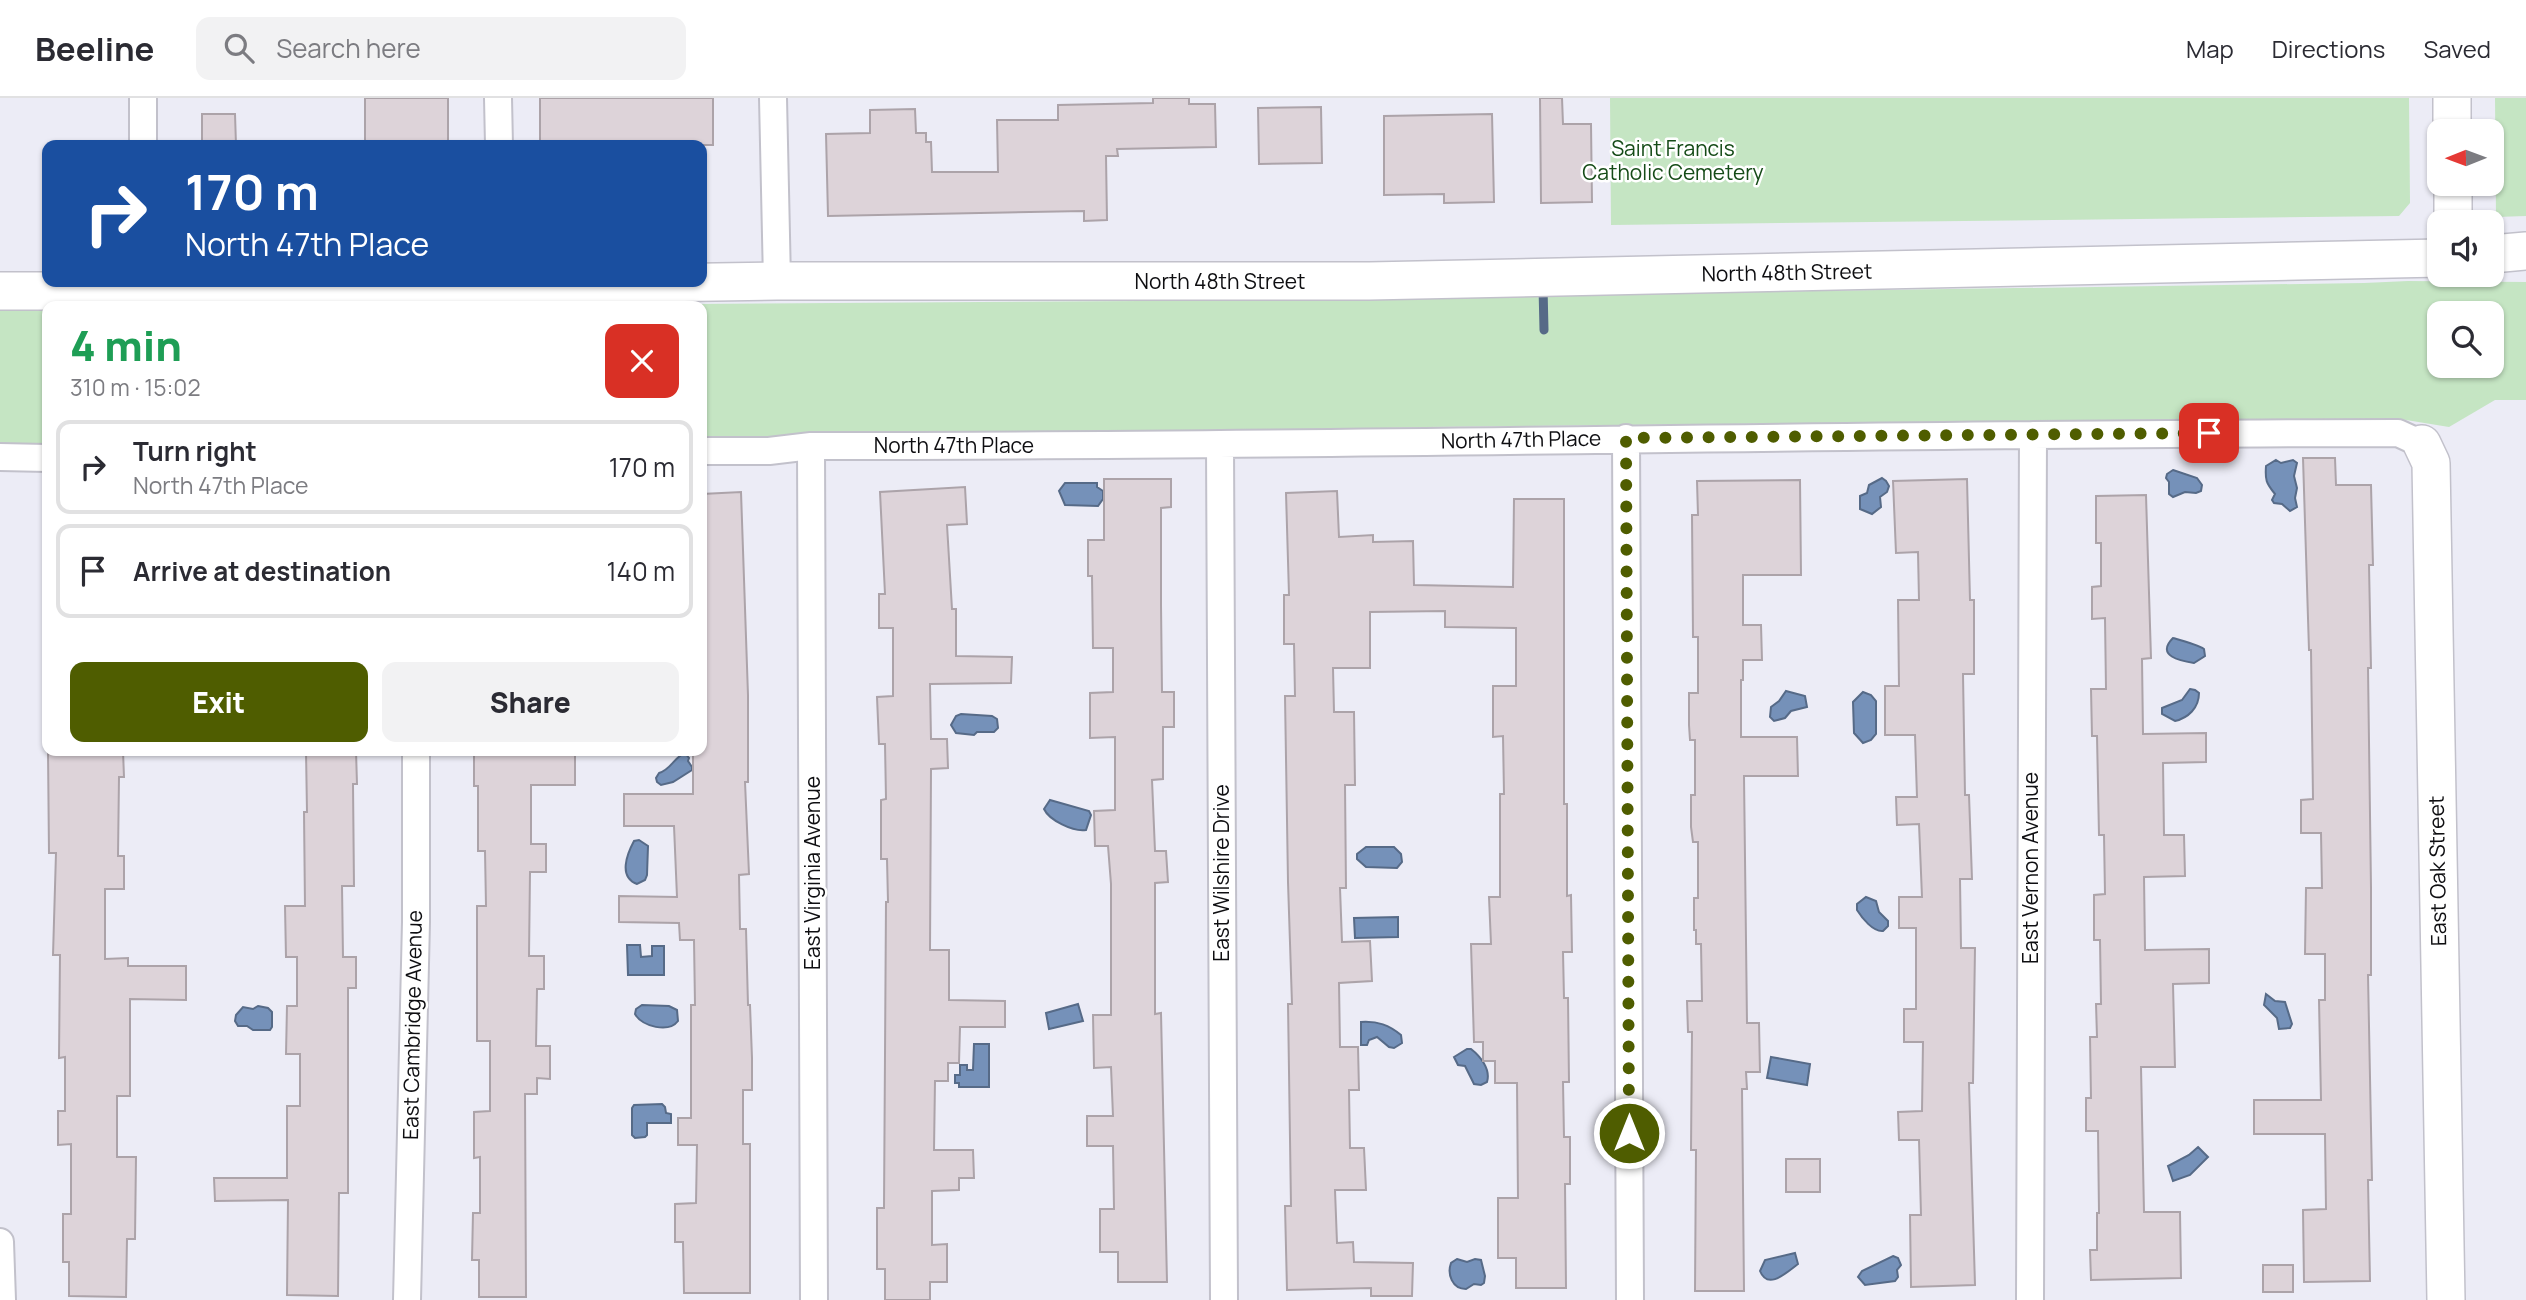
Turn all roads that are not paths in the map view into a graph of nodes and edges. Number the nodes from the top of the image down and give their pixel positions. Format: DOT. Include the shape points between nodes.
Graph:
graph roads {
  1 [pos="142,98"];
  2 [pos="498,98"];
  3 [pos="773,98"];
  4 [pos="2452,98"];
  5 [pos="2452,119"];
  6 [pos="143,140"];
  7 [pos="499,140"];
  8 [pos="2526,250"];
  9 [pos="2504,253"];
  10 [pos="2427,258"];
  11 [pos="2504,262"];
  12 [pos="2526,264"];
  13 [pos="777,281"];
  14 [pos="707,282"];
  15 [pos="144,287"];
  16 [pos="0,291"];
  17 [pos="2033,435"];
  18 [pos="1626,438"];
  19 [pos="2422,444"];
  20 [pos="1220,445"];
  21 [pos="811,446"];
  22 [pos="707,451"];
  23 [pos="0,457"];
  24 [pos="42,458"];
  25 [pos="416,756"];
  26 [pos="0,1242"];
  27 [pos="2,1300"];
  28 [pos="407,1300"];
  29 [pos="814,1300"];
  30 [pos="1224,1300"];
  31 [pos="1630,1300"];
  32 [pos="2029,1300"];
  33 [pos="2446,1300"];
  1 -- 6 [label="street"];
  2 -- 7 [label="street"];
  3 -- 13 [label="street"];
  4 -- 5 [label="street"];
  8 -- 9 [label="street"];
  10 -- 13 [label="street, North 48th Street" via="1369,281"];
  11 -- 12 [label="street"];
  13 -- 14 [label="street, North 48th Street"];
  15 -- 16 [label="street, North 48th Street"];
  17 -- 18 [label="street, North 47th Place"];
  17 -- 19 [label="street, North 47th Place" via="2398,433"];
  17 -- 32 [label="street, East Vernon Avenue"];
  18 -- 20 [label="street, North 47th Place"];
  18 -- 31 [label="street"];
  19 -- 33 [label="street, East Oak Street" via="2431,463"];
  20 -- 21 [label="street, North 47th Place"];
  20 -- 30 [label="street, East Wilshire Drive"];
  21 -- 22 [label="street, North 47th Place"];
  21 -- 29 [label="street, East Virginia Avenue"];
  23 -- 24 [label="street"];
  25 -- 28 [label="street, East Cambridge Avenue"];
  26 -- 27 [label="street"];
}
